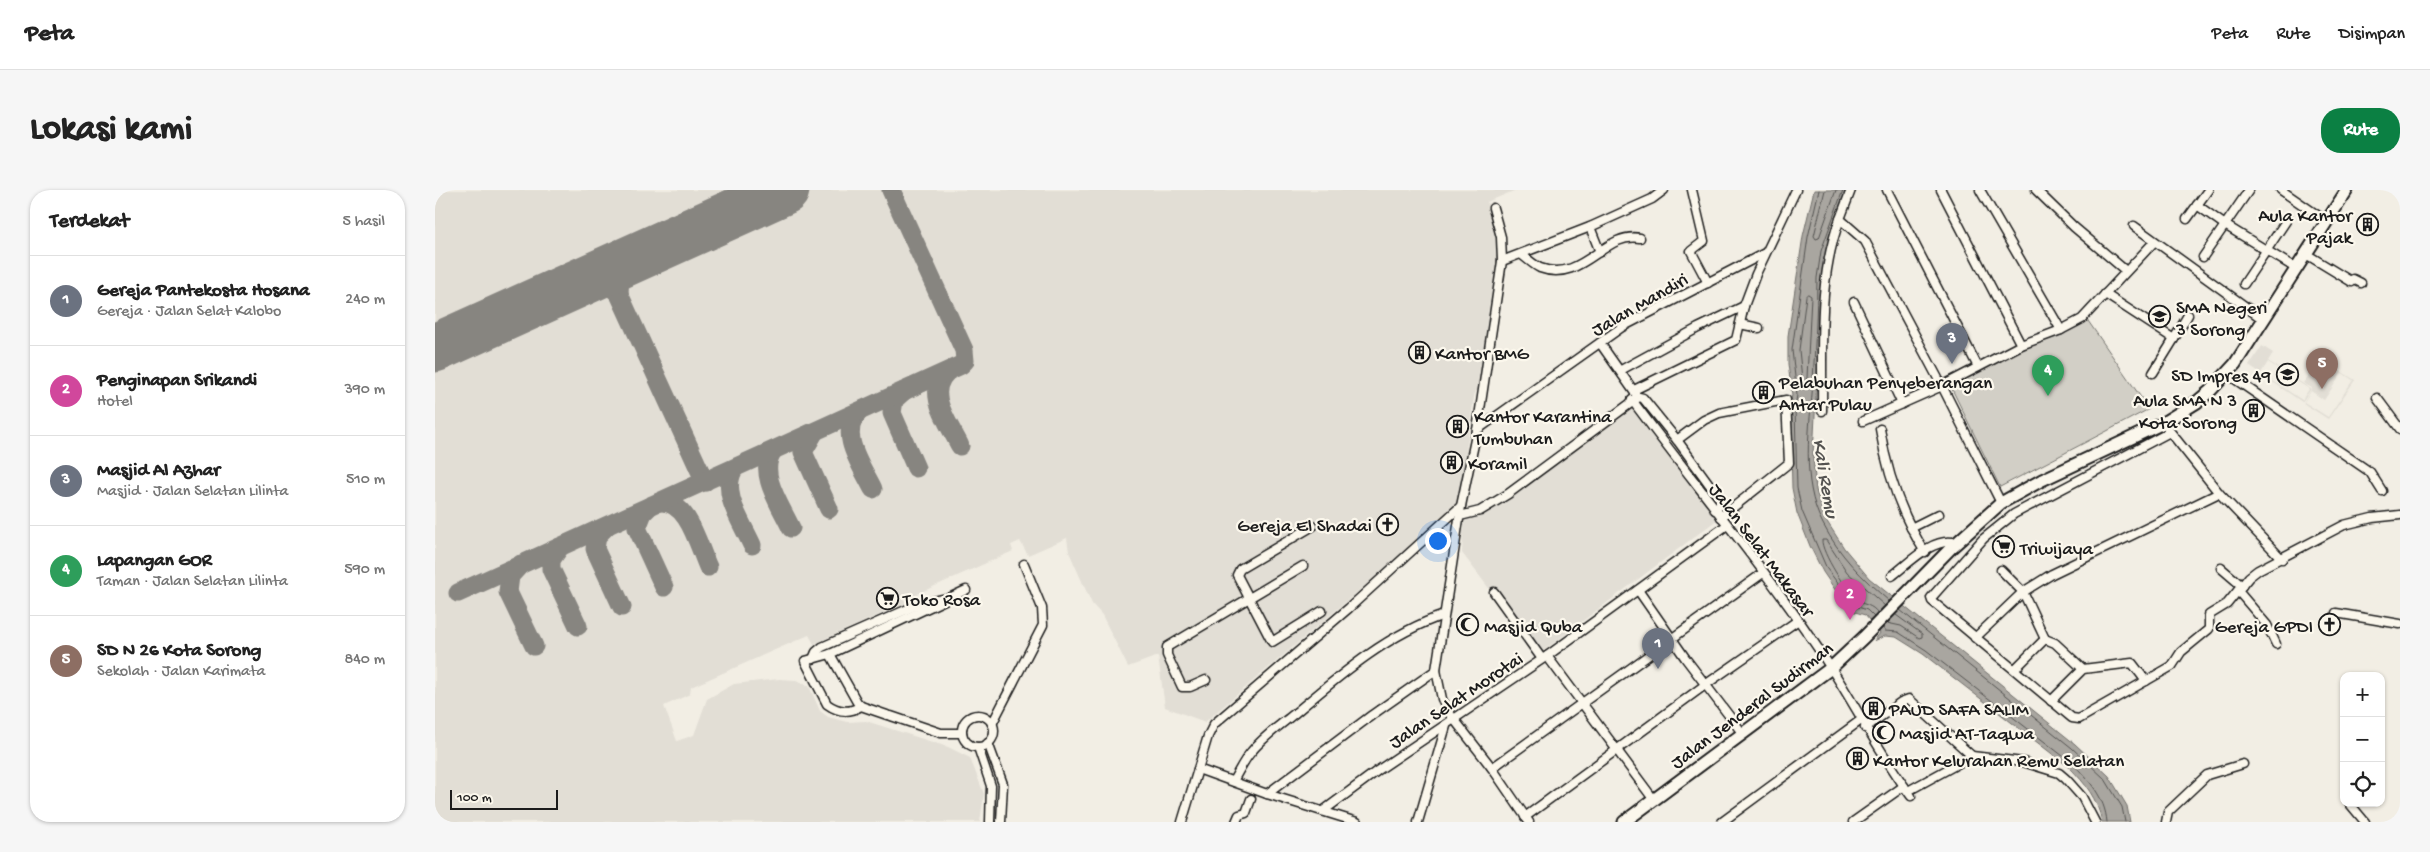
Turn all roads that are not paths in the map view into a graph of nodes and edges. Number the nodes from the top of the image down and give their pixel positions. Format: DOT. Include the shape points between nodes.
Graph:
graph roads {
  1 [pos="1664,190"];
  2 [pos="1692,190"];
  3 [pos="1796,190"];
  4 [pos="1851,190"];
  5 [pos="1887,190"];
  6 [pos="1941,190"];
  7 [pos="1980,190"];
  8 [pos="2036,190"];
  9 [pos="2208,190"];
  10 [pos="2249,190"];
  11 [pos="2281,190"];
  12 [pos="2347,190"];
  13 [pos="2197,205"];
  14 [pos="1493,208"];
  15 [pos="2288,218"];
  16 [pos="1840,219"];
  17 [pos="2187,219"];
  18 [pos="2326,221"];
  19 [pos="2225,225"];
  20 [pos="2134,226"];
  21 [pos="1590,227"];
  22 [pos="1640,238"];
  23 [pos="2155,242"];
  24 [pos="2267,250"];
  25 [pos="1600,252"];
  26 [pos="1765,253"];
  27 [pos="1521,254"];
  28 [pos="2306,254"];
  29 [pos="2203,258"];
  30 [pos="1502,260"];
  31 [pos="2297,269"];
  32 [pos="2126,271"];
  33 [pos="1707,283"];
  34 [pos="2361,283"];
  35 [pos="2244,284"];
  36 [pos="2105,294"];
  37 [pos="1854,302"];
  38 [pos="1744,306"];
  39 [pos="2188,315"];
  40 [pos="2265,320"];
  41 [pos="1740,324"];
  42 [pos="1759,328"];
  43 [pos="2061,330"];
  44 [pos="2174,338"];
  45 [pos="1600,343"];
  46 [pos="2021,345"];
  47 [pos="1978,367"];
  48 [pos="1621,370"];
  49 [pos="2226,372"];
  50 [pos="2153,373"];
  51 [pos="1942,386"];
  52 [pos="1635,396"];
  53 [pos="2377,398"];
  54 [pos="1902,404"];
  55 [pos="1822,411"];
  56 [pos="1863,421"];
  57 [pos="2166,428"];
  58 [pos="1881,429"];
  59 [pos="2400,429"];
  60 [pos="1477,430"];
  61 [pos="1677,440"];
  62 [pos="2382,491"];
  63 [pos="2219,493"];
  64 [pos="2001,502"];
  65 [pos="1461,506"];
  66 [pos="1715,510"];
  67 [pos="1939,514"];
  68 [pos="2400,515"];
  69 [pos="1460,516"];
  70 [pos="1721,517"];
  71 [pos="1727,525"];
  72 [pos="1313,526"];
  73 [pos="1911,528"];
  74 [pos="1971,528"];
  75 [pos="1983,539"];
  76 [pos="1957,543"];
  77 [pos="1925,552"];
  78 [pos="2282,559"];
  79 [pos="1024,564"];
  80 [pos="1303,566"];
  81 [pos="2221,568"];
  82 [pos="2001,570"];
  83 [pos="1763,572"];
  84 [pos="1892,576"];
  85 [pos="2240,588"];
  86 [pos="966,590"];
  87 [pos="1638,590"];
  88 [pos="1494,592"];
  89 [pos="2023,592"];
  90 [pos="954,596"];
  91 [pos="1249,598"];
  92 [pos="1322,611"];
  93 [pos="2336,613"];
  94 [pos="1444,615"];
  95 [pos="1797,621"];
  96 [pos="2400,624"];
  97 [pos="850,634"];
  98 [pos="1672,638"];
  99 [pos="1975,638"];
  100 [pos="2045,639"];
  101 [pos="854,643"];
  102 [pos="2276,644"];
  103 [pos="830,654"];
  104 [pos="1545,658"];
  105 [pos="813,659"];
  106 [pos="1831,668"];
  107 [pos="2015,669"];
  108 [pos="2083,669"];
  109 [pos="1436,670"];
  110 [pos="1206,680"];
  111 [pos="2146,681"];
  112 [pos="1705,685"];
  113 [pos="2051,701"];
  114 [pos="1581,703"];
  115 [pos="861,706"];
  116 [pos="1861,720"];
  117 [pos="1454,721"];
  118 [pos="992,724"];
  119 [pos="1447,726"];
  120 [pos="1865,728"];
  121 [pos="962,733"];
  122 [pos="1743,734"];
  123 [pos="988,743"];
  124 [pos="978,747"];
  125 [pos="1615,751"];
  126 [pos="1972,756"];
  127 [pos="2243,764"];
  128 [pos="1492,768"];
  129 [pos="1198,769"];
  130 [pos="1233,781"];
  131 [pos="1908,791"];
  132 [pos="1267,794"];
  133 [pos="1251,799"];
  134 [pos="1654,800"];
  135 [pos="2353,807"];
  136 [pos="1323,811"];
  137 [pos="1527,820"];
  138 [pos="991,822"];
  139 [pos="1001,822"];
  140 [pos="1182,822"];
  141 [pos="1236,822"];
  142 [pos="1357,822"];
  143 [pos="1418,822"];
  144 [pos="1624,822"];
  145 [pos="1722,822"];
  146 [pos="1853,822"];
  147 [pos="2095,822"];
  148 [pos="2166,822"];
  149 [pos="2365,822"];
  1 -- 21 [label="street"];
  2 -- 33 [label="street" via="1704,241 1691,251"];
  3 -- 26 [label="street"];
  4 -- 16 [label="street"];
  5 -- 47 [label="street"];
  6 -- 46 [label="street"];
  7 -- 43 [label="street"];
  8 -- 32 [label="street"];
  9 -- 13 [label="street"];
  10 -- 19 [label="street"];
  11 -- 18 [label="street"];
  12 -- 18 [label="main road, Jalan Jenderal Sudirman"];
  13 -- 17 [label="street"];
  13 -- 19 [label="street"];
  14 -- 30 [label="street" via="1501,237"];
  15 -- 24 [label="street"];
  16 -- 51 [label="street" via="1865,241"];
  16 -- 55 [label="street" via="1832,241 1826,276"];
  18 -- 28 [label="main road, Jalan Jenderal Sudirman"];
  19 -- 24 [label="street"];
  19 -- 29 [label="street"];
  20 -- 23 [label="street"];
  21 -- 25 [label="street"];
  21 -- 27 [label="street"];
  22 -- 25 [label="street" via="1628,237"];
  23 -- 32 [label="street"];
  23 -- 40 [label="street"];
  24 -- 31 [label="street"];
  24 -- 35 [label="street"];
  25 -- 27 [label="street" via="1575,268 1559,271 1541,268"];
  26 -- 33 [label="street, Jalan Mandiri"];
  26 -- 38 [label="street"];
  27 -- 30 [label="street"];
  28 -- 31 [label="main road, Jalan Jenderal Sudirman"];
  28 -- 34 [label="street" via="2352,282 2353,279"];
  30 -- 60 [label="street"];
  31 -- 40 [label="main road, Jalan Jenderal Sudirman"];
  32 -- 36 [label="street"];
  33 -- 45 [label="street, Jalan Mandiri" via="1622,327"];
  36 -- 43 [label="street" via="2082,320"];
  36 -- 44 [label="street"];
  37 -- 54 [label="street"];
  38 -- 41 [label="street"];
  38 -- 48 [label="street"];
  39 -- 44 [label="street"];
  40 -- 49 [label="main road, Jalan Jenderal Sudirman"];
  41 -- 42 [label="street"];
  41 -- 52 [label="street" via="1735,341"];
  43 -- 46 [label="street"];
  44 -- 50 [label="street"];
  45 -- 48 [label="street"];
  45 -- 60 [label="street, Jalan Mandiri"];
  46 -- 47 [label="street"];
  47 -- 51 [label="street"];
  48 -- 52 [label="street"];
  49 -- 57 [label="main road, Jalan Jenderal Sudirman"];
  49 -- 62 [label="street" via="2370,472"];
  51 -- 54 [label="street"];
  51 -- 64 [label="street"];
  52 -- 61 [label="street" via="1643,398"];
  52 -- 66 [label="street, Jalan Selat Makasar"];
  52 -- 69 [label="street" via="1508,494 1480,511"];
  53 -- 59 [label="street"];
  54 -- 56 [label="street"];
  57 -- 63 [label="street"];
  57 -- 64 [label="main road, Jalan Jenderal Sudirman" via="2042,480"];
  57 -- 75 [label="street" via="2014,514"];
  58 -- 73 [label="street" via="1887,472"];
  60 -- 65 [label="street"];
  61 -- 66 [label="street" via="1720,499"];
  61 -- 70 [label="street" via="1719,413 1786,400 1789,463"];
  63 -- 78 [label="street"];
  63 -- 89 [label="street" via="2052,574"];
  64 -- 74 [label="main road, Jalan Jenderal Sudirman"];
  65 -- 69 [label="street"];
  65 -- 129 [label="street" via="1215,724"];
  66 -- 70 [label="street, Jalan Selat Makasar"];
  67 -- 73 [label="street"];
  68 -- 78 [label="street" via="2350,522"];
  69 -- 94 [label="street"];
  70 -- 71 [label="street, Jalan Selat Makasar"];
  71 -- 83 [label="street, Jalan Selat Makasar"];
  71 -- 87 [label="street, Jalan Selat Morotai"];
  72 -- 91 [label="street" via="1238,571 1238,579"];
  73 -- 77 [label="street"];
  74 -- 75 [label="street"];
  74 -- 76 [label="main road, Jalan Jenderal Sudirman"];
  75 -- 99 [label="street" via="1931,599"];
  76 -- 77 [label="street" via="1942,541"];
  76 -- 106 [label="main road, Jalan Jenderal Sudirman"];
  77 -- 84 [label="street"];
  78 -- 85 [label="street" via="2254,573"];
  79 -- 118 [label="street" via="1042,608 1043,625"];
  80 -- 91 [label="street"];
  81 -- 85 [label="street"];
  82 -- 89 [label="street"];
  83 -- 95 [label="street, Jalan Selat Makasar"];
  83 -- 98 [label="street"];
  85 -- 102 [label="street" via="2267,625"];
  85 -- 111 [label="street" via="2227,604 2209,615 2209,629 2181,652 2172,666"];
  86 -- 90 [label="street"];
  87 -- 98 [label="street"];
  87 -- 104 [label="street, Jalan Selat Morotai"];
  88 -- 104 [label="street"];
  89 -- 99 [label="street"];
  89 -- 100 [label="street"];
  90 -- 97 [label="street" via="917,605"];
  90 -- 101 [label="street"];
  91 -- 92 [label="street" via="1272,642"];
  91 -- 110 [label="street" via="1167,647 1167,655 1182,687"];
  93 -- 96 [label="street"];
  94 -- 109 [label="street"];
  94 -- 130 [label="street" via="1413,626 1395,637 1307,702 1257,745"];
  95 -- 106 [label="street, Jalan Selat Makasar"];
  95 -- 112 [label="street"];
  97 -- 101 [label="street"];
  97 -- 105 [label="street" via="823,647"];
  98 -- 112 [label="street"];
  98 -- 114 [label="street"];
  99 -- 107 [label="street"];
  100 -- 107 [label="street"];
  100 -- 108 [label="street" via="2055,643"];
  101 -- 103 [label="street"];
  103 -- 105 [label="street"];
  103 -- 115 [label="street"];
  104 -- 114 [label="street"];
  104 -- 117 [label="street, Jalan Selat Morotai"];
  105 -- 115 [label="street" via="805,661 827,704 847,711"];
  106 -- 116 [label="street, Jalan Selat Makasar"];
  106 -- 122 [label="main road, Jalan Jenderal Sudirman"];
  107 -- 113 [label="street"];
  108 -- 111 [label="street" via="2132,663"];
  108 -- 113 [label="street"];
  109 -- 117 [label="street" via="1442,699"];
  109 -- 132 [label="street"];
  111 -- 113 [label="street" via="2076,720"];
  112 -- 122 [label="street"];
  112 -- 125 [label="street"];
  114 -- 125 [label="street"];
  114 -- 128 [label="street"];
  115 -- 121 [label="street" via="941,734"];
  116 -- 120 [label="street, Jalan Selat Makasar"];
  116 -- 145 [label="street"];
  117 -- 119 [label="street, Jalan Selat Morotai"];
  117 -- 128 [label="street"];
  118 -- 121 [label="street" via="987,718 973,716 962,726"];
  118 -- 123 [label="street" via="992,738"];
  119 -- 136 [label="street, Jalan Selat Morotai"];
  119 -- 143 [label="street"];
  120 -- 126 [label="street" via="1909,699"];
  120 -- 131 [label="street, Jalan Selat Makasar"];
  121 -- 124 [label="street" via="970,745"];
  122 -- 134 [label="main road, Jalan Jenderal Sudirman"];
  123 -- 124 [label="street"];
  123 -- 139 [label="street" via="1003,784"];
  124 -- 138 [label="street" via="991,786"];
  125 -- 134 [label="street"];
  125 -- 137 [label="street"];
  126 -- 131 [label="street"];
  126 -- 147 [label="street" via="2023,762 2059,773 2082,797"];
  127 -- 148 [label="street" via="2207,776 2168,812"];
  128 -- 137 [label="street"];
  129 -- 130 [label="street"];
  129 -- 140 [label="street"];
  130 -- 132 [label="street"];
  131 -- 146 [label="street"];
  132 -- 136 [label="street"];
  133 -- 141 [label="street" via="1246,813 1239,815"];
  134 -- 144 [label="main road, Jalan Jenderal Sudirman"];
  135 -- 149 [label="street"];
  136 -- 142 [label="street"];
}
